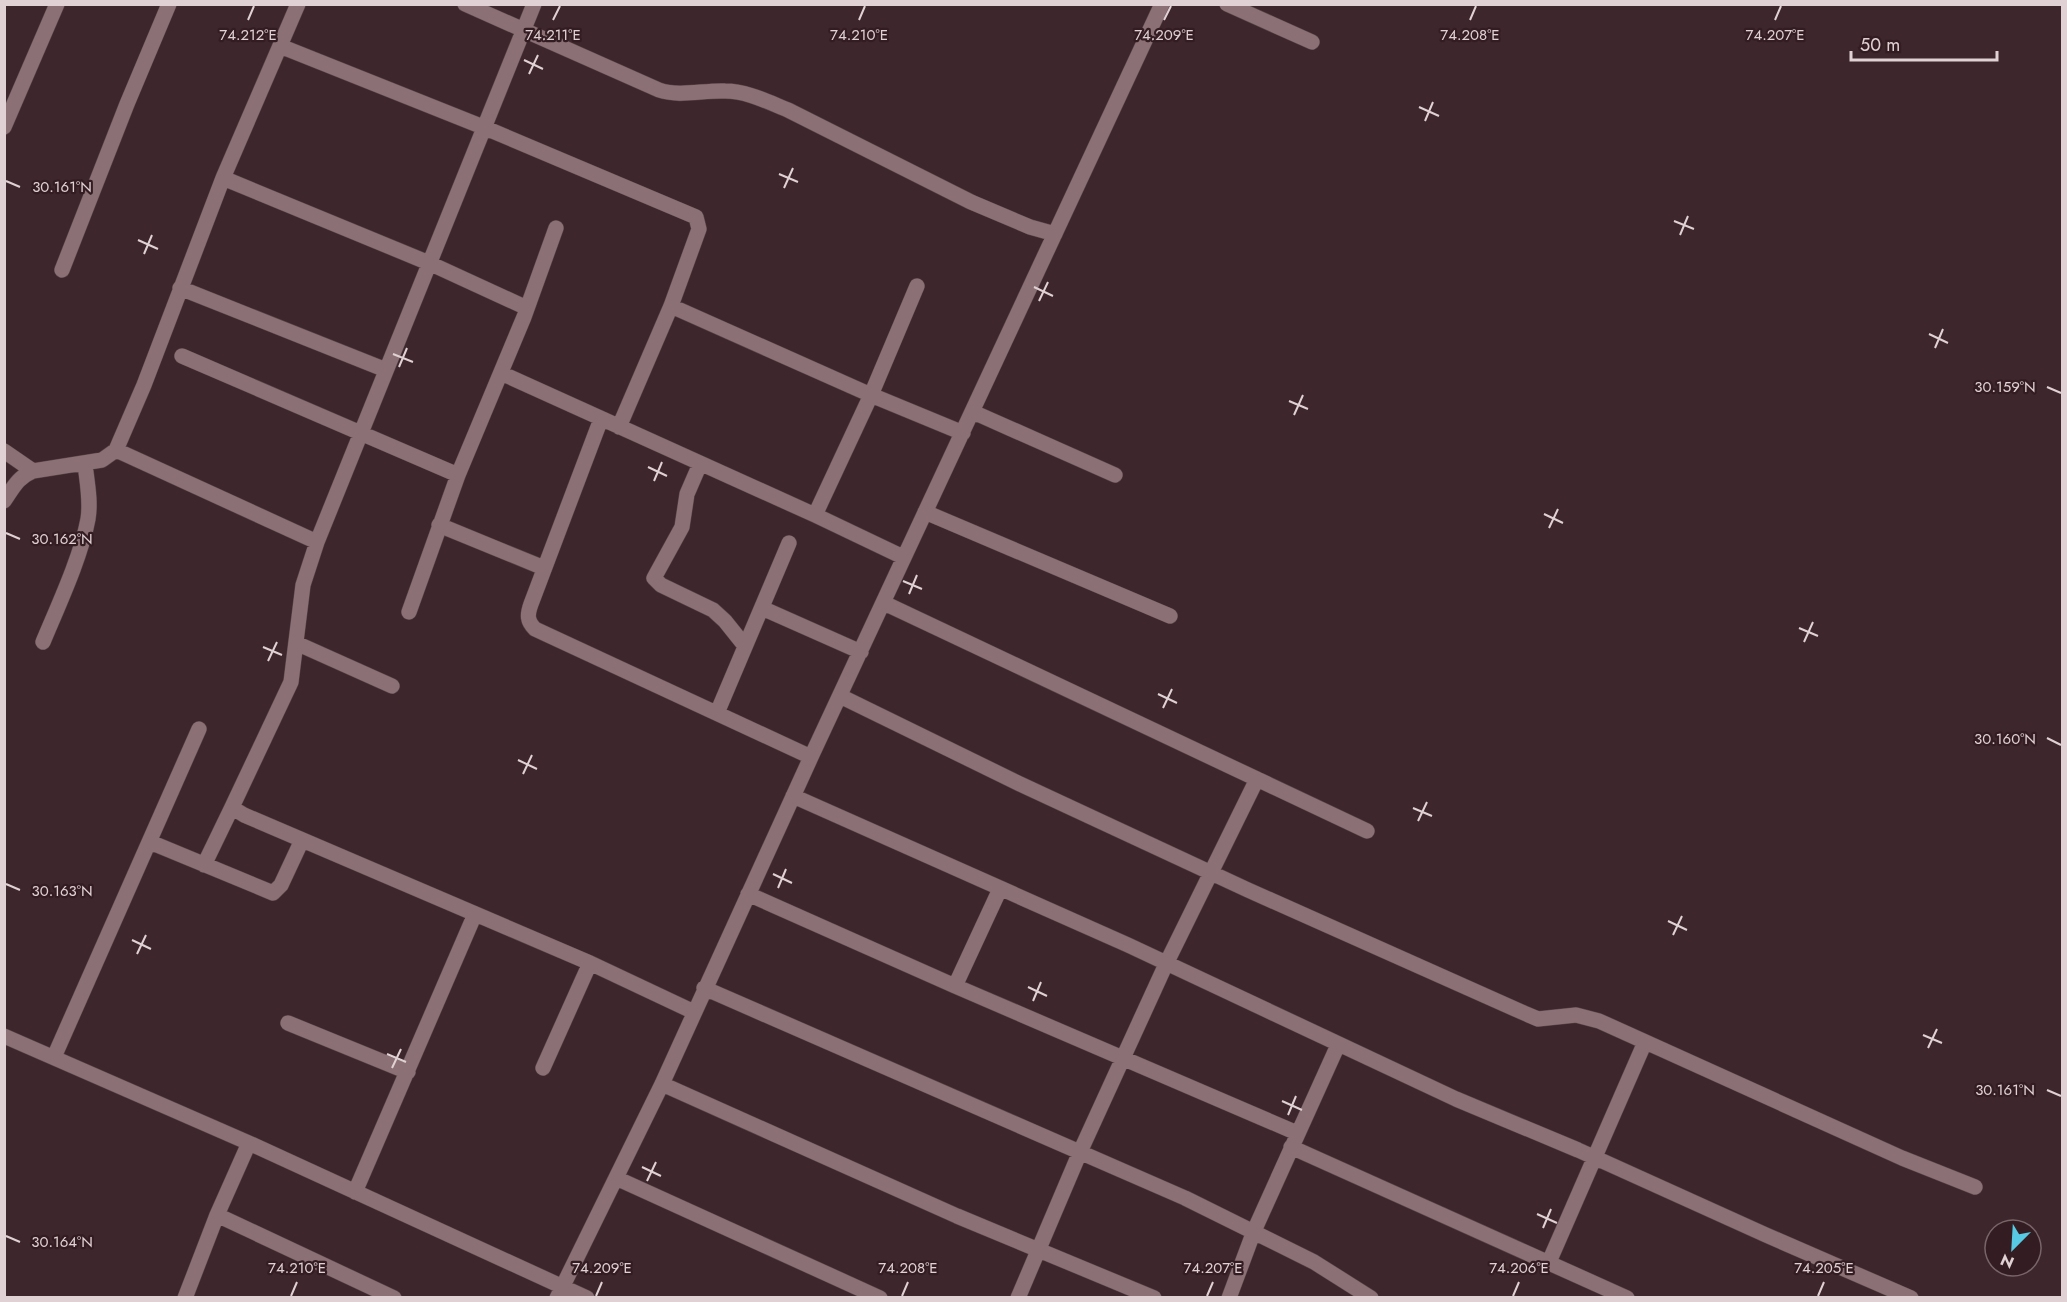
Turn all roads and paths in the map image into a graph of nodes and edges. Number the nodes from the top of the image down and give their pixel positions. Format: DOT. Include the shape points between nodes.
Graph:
graph roads {
  1 [pos="57,4"];
  2 [pos="169,4"];
  3 [pos="465,4"];
  4 [pos="534,4"];
  5 [pos="1162,4"];
  6 [pos="1227,4"];
  7 [pos="296,5"];
  8 [pos="524,30"];
  9 [pos="1312,42"];
  10 [pos="280,46"];
  11 [pos="4,128"];
  12 [pos="483,128"];
  13 [pos="223,178"];
  14 [pos="556,228"];
  15 [pos="1055,234"];
  16 [pos="429,263"];
  17 [pos="62,270"];
  18 [pos="917,286"];
  19 [pos="180,288"];
  20 [pos="671,306"];
  21 [pos="527,308"];
  22 [pos="182,356"];
  23 [pos="386,370"];
  24 [pos="501,373"];
  25 [pos="871,395"];
  26 [pos="973,412"];
  27 [pos="601,419"];
  28 [pos="619,427"];
  29 [pos="361,433"];
  30 [pos="963,433"];
  31 [pos="116,450"];
  32 [pos="4,451"];
  33 [pos="85,464"];
  34 [pos="700,464"];
  35 [pos="33,471"];
  36 [pos="458,475"];
  37 [pos="1115,476"];
  38 [pos="4,501"];
  39 [pos="925,512"];
  40 [pos="815,515"];
  41 [pos="439,525"];
  42 [pos="317,542"];
  43 [pos="789,543"];
  44 [pos="903,557"];
  45 [pos="544,568"];
  46 [pos="884,603"];
  47 [pos="762,608"];
  48 [pos="409,612"];
  49 [pos="1170,616"];
  50 [pos="43,642"];
  51 [pos="296,643"];
  52 [pos="745,646"];
  53 [pos="861,652"];
  54 [pos="392,686"];
  55 [pos="840,696"];
  56 [pos="717,713"];
  57 [pos="199,729"];
  58 [pos="811,757"];
  59 [pos="1257,779"];
  60 [pos="793,796"];
  61 [pos="232,805"];
  62 [pos="1367,831"];
  63 [pos="302,840"];
  64 [pos="150,842"];
  65 [pos="204,865"];
  66 [pos="1210,872"];
  67 [pos="1000,888"];
  68 [pos="748,894"];
  69 [pos="475,914"];
  70 [pos="590,963"];
  71 [pos="1166,963"];
  72 [pos="955,986"];
  73 [pos="704,988"];
  74 [pos="694,1012"];
  75 [pos="288,1023"];
  76 [pos="4,1036"];
  77 [pos="1645,1042"];
  78 [pos="1338,1045"];
  79 [pos="54,1057"];
  80 [pos="1124,1058"];
  81 [pos="543,1068"];
  82 [pos="408,1072"];
  83 [pos="662,1084"];
  84 [pos="1294,1140"];
  85 [pos="249,1143"];
  86 [pos="1080,1152"];
  87 [pos="1595,1157"];
  88 [pos="616,1178"];
  89 [pos="1975,1187"];
  90 [pos="355,1192"];
  91 [pos="217,1215"];
  92 [pos="1254,1231"];
  93 [pos="1038,1251"];
  94 [pos="1549,1262"];
  95 [pos="560,1292"];
  96 [pos="185,1298"];
  97 [pos="394,1298"];
  98 [pos="587,1298"];
  99 [pos="880,1298"];
  100 [pos="1018,1298"];
  101 [pos="1154,1298"];
  102 [pos="1230,1298"];
  103 [pos="1371,1298"];
  104 [pos="1627,1298"];
  105 [pos="1911,1298"];
  1 -- 11 [label="street"];
  2 -- 17 [label="street"];
  3 -- 8 [label="street"];
  4 -- 8 [label="street"];
  5 -- 15 [label="street"];
  6 -- 9 [label="street"];
  7 -- 10 [label="street"];
  8 -- 12 [label="street"];
  8 -- 15 [label="street" via="669,93 725,91 760,98 971,202"];
  10 -- 12 [label="street"];
  10 -- 13 [label="street"];
  12 -- 16 [label="street"];
  12 -- 20 [label="street" via="696,217 699,229"];
  13 -- 16 [label="street"];
  13 -- 19 [label="street"];
  14 -- 21 [label="street"];
  15 -- 26 [label="street"];
  16 -- 21 [label="street"];
  16 -- 23 [label="street"];
  18 -- 25 [label="street"];
  19 -- 23 [label="street"];
  19 -- 31 [label="street"];
  20 -- 25 [label="street"];
  20 -- 28 [label="street"];
  21 -- 24 [label="street"];
  22 -- 29 [label="street"];
  23 -- 29 [label="street"];
  24 -- 27 [label="street"];
  24 -- 36 [label="street"];
  25 -- 30 [label="street"];
  25 -- 40 [label="street"];
  26 -- 30 [label="street"];
  26 -- 37 [label="street"];
  27 -- 28 [label="street"];
  27 -- 45 [label="street"];
  28 -- 34 [label="street"];
  29 -- 36 [label="street"];
  29 -- 42 [label="street"];
  30 -- 39 [label="street"];
  31 -- 33 [label="street" via="102,460"];
  31 -- 42 [label="street"];
  32 -- 35 [label="street"];
  33 -- 35 [label="street"];
  33 -- 50 [label="street" via="90,501 88,520"];
  34 -- 40 [label="street"];
  34 -- 52 [label="street" via="687,494 682,527 654,578 712,610"];
  35 -- 38 [label="street" via="18,480"];
  36 -- 41 [label="street"];
  39 -- 44 [label="street"];
  39 -- 49 [label="street"];
  40 -- 44 [label="street"];
  41 -- 45 [label="street"];
  41 -- 48 [label="street"];
  42 -- 51 [label="street" via="303,585"];
  43 -- 47 [label="street"];
  44 -- 46 [label="street"];
  45 -- 56 [label="street" via="527,614 528,623 535,630"];
  46 -- 53 [label="street"];
  46 -- 59 [label="street"];
  47 -- 52 [label="street"];
  47 -- 53 [label="street"];
  51 -- 54 [label="street"];
  51 -- 61 [label="street" via="288,691"];
  52 -- 56 [label="street"];
  53 -- 55 [label="street"];
  55 -- 58 [label="street"];
  55 -- 66 [label="street"];
  56 -- 58 [label="street"];
  57 -- 64 [label="street"];
  58 -- 60 [label="street"];
  59 -- 62 [label="street"];
  59 -- 66 [label="street"];
  60 -- 67 [label="street"];
  60 -- 68 [label="street"];
  61 -- 63 [label="street" via="244,815"];
  61 -- 65 [label="street"];
  63 -- 65 [label="street" via="281,885 273,893"];
  63 -- 69 [label="street"];
  64 -- 65 [label="street"];
  64 -- 79 [label="street"];
  66 -- 71 [label="street"];
  66 -- 77 [label="street" via="1538,1019 1586,1016"];
  67 -- 71 [label="street"];
  67 -- 72 [label="street"];
  68 -- 72 [label="street"];
  68 -- 73 [label="street"];
  69 -- 70 [label="street"];
  69 -- 82 [label="street"];
  70 -- 74 [label="street"];
  70 -- 81 [label="street"];
  71 -- 78 [label="street"];
  71 -- 80 [label="street"];
  72 -- 80 [label="street"];
  73 -- 74 [label="street"];
  73 -- 86 [label="street"];
  74 -- 83 [label="street"];
  75 -- 82 [label="street"];
  76 -- 79 [label="street"];
  77 -- 87 [label="street"];
  77 -- 89 [label="street"];
  78 -- 84 [label="street"];
  78 -- 87 [label="street"];
  79 -- 85 [label="street"];
  80 -- 84 [label="street"];
  80 -- 86 [label="street"];
  82 -- 90 [label="street"];
  83 -- 88 [label="street"];
  83 -- 93 [label="street"];
  84 -- 92 [label="street"];
  84 -- 94 [label="street"];
  85 -- 90 [label="street"];
  85 -- 91 [label="street"];
  86 -- 92 [label="street"];
  86 -- 93 [label="street"];
  87 -- 94 [label="street"];
  87 -- 105 [label="street"];
  88 -- 95 [label="street"];
  88 -- 99 [label="street"];
  90 -- 95 [label="street"];
  91 -- 96 [label="street"];
  91 -- 97 [label="street"];
  92 -- 102 [label="street"];
  92 -- 103 [label="street"];
  93 -- 100 [label="street"];
  93 -- 101 [label="street"];
  94 -- 104 [label="street"];
  95 -- 98 [label="street"];
}
